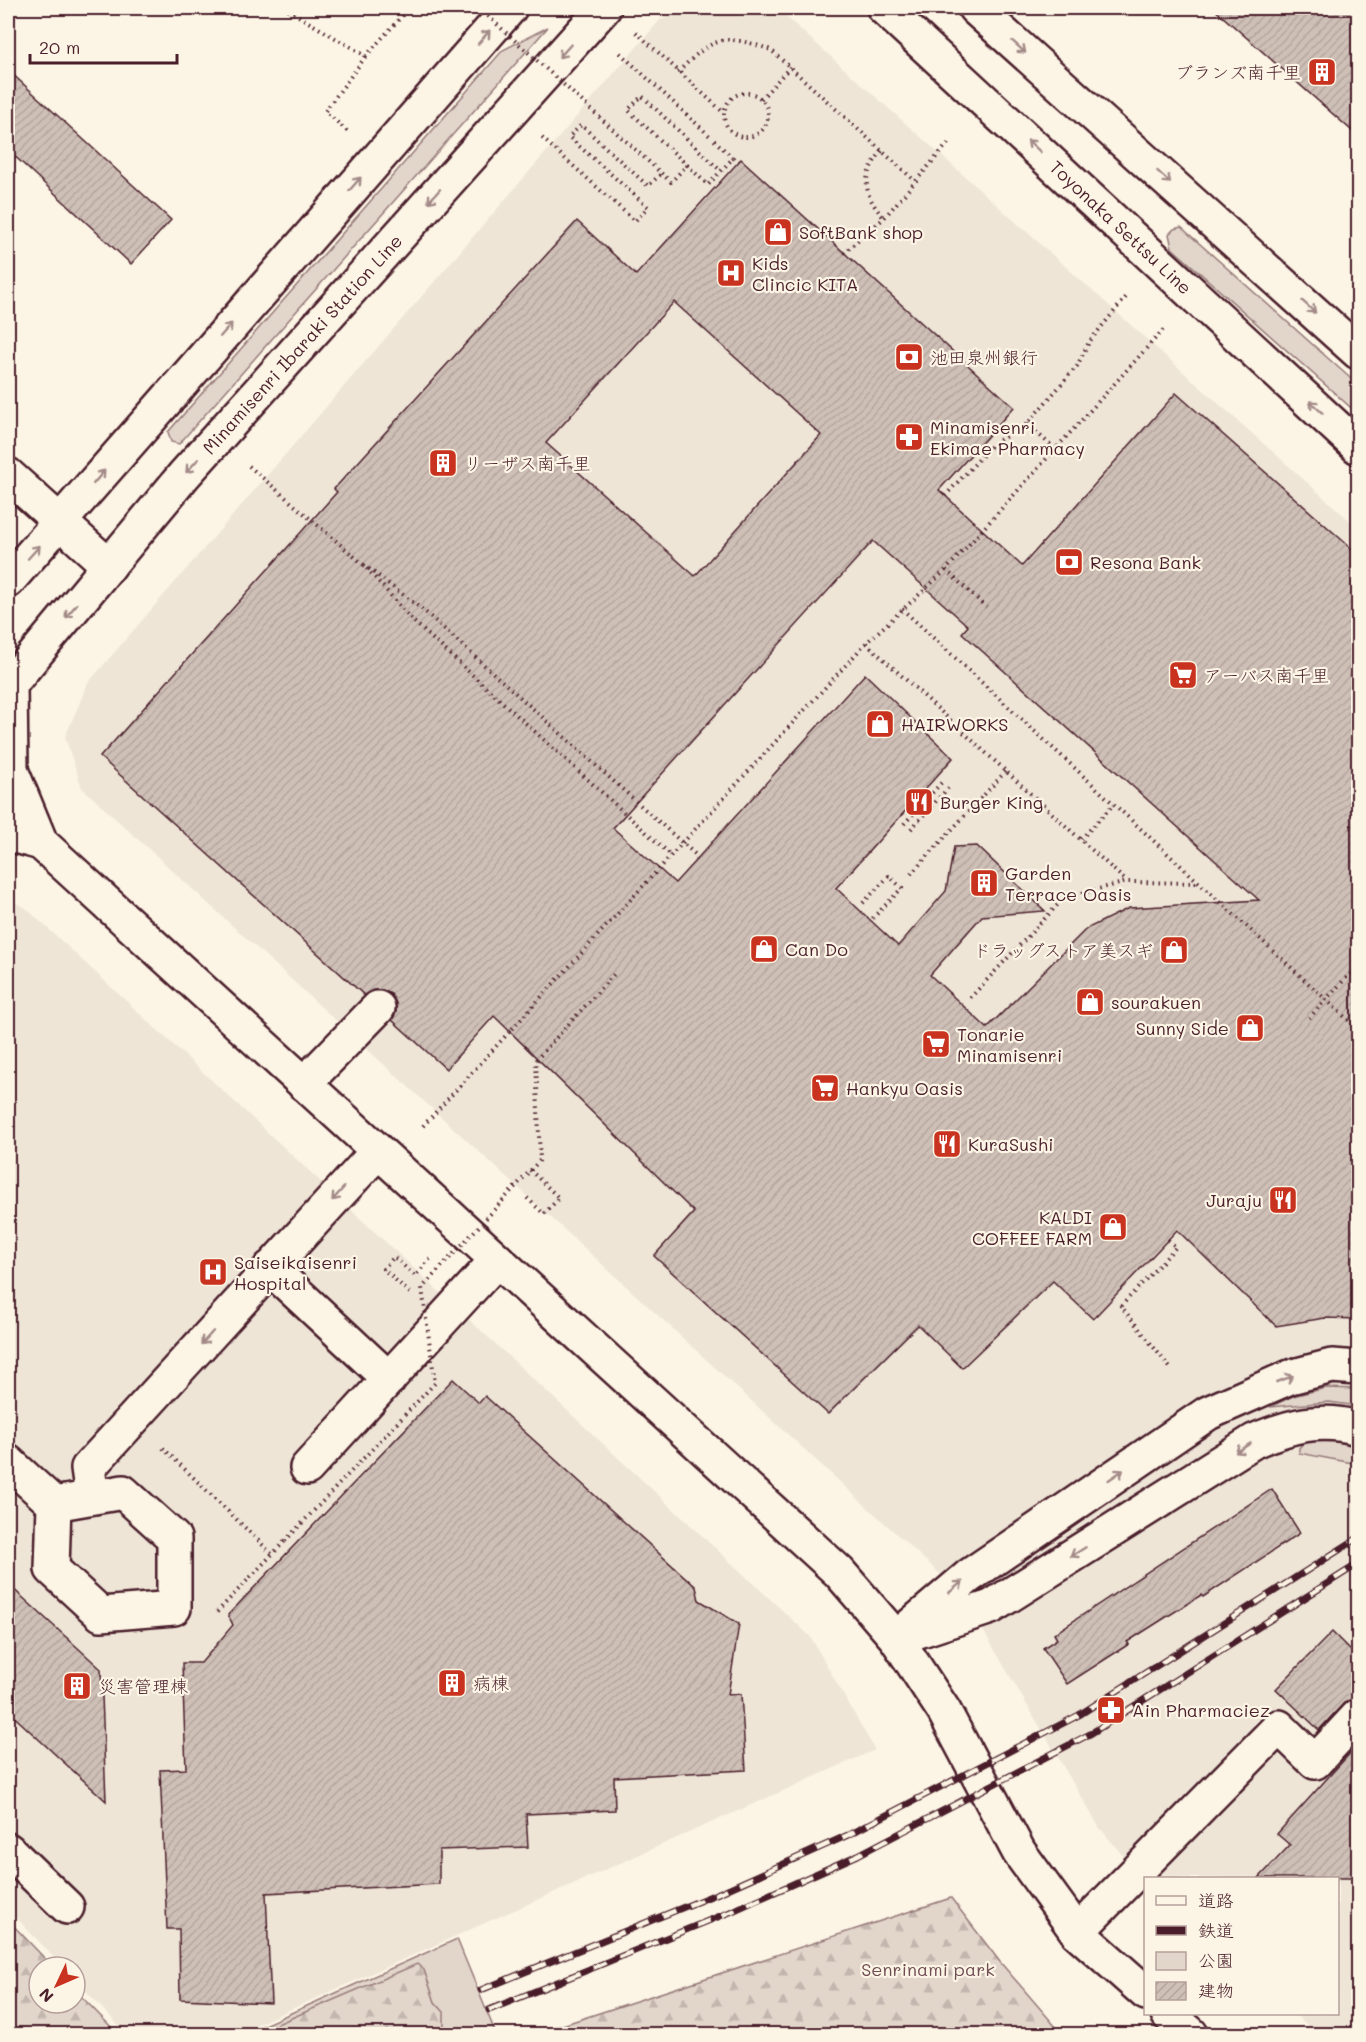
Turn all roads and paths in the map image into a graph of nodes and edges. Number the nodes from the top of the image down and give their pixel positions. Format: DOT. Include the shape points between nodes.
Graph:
graph roads {
  1 [pos="409,8"];
  2 [pos="479,8"];
  3 [pos="510,8"];
  4 [pos="884,8"];
  5 [pos="975,8"];
  6 [pos="288,10"];
  7 [pos="616,17"];
  8 [pos="612,46"];
  9 [pos="366,56"];
  10 [pos="790,67"];
  11 [pos="678,72"];
  12 [pos="761,99"];
  13 [pos="723,112"];
  14 [pos="537,134"];
  15 [pos="352,135"];
  16 [pos="951,140"];
  17 [pos="882,151"];
  18 [pos="733,158"];
  19 [pos="739,161"];
  20 [pos="687,165"];
  21 [pos="721,171"];
  22 [pos="662,173"];
  23 [pos="915,181"];
  24 [pos="884,218"];
  25 [pos="844,253"];
  26 [pos="1127,296"];
  27 [pos="1163,330"];
  28 [pos="1359,352"];
  29 [pos="1026,424"];
  30 [pos="1359,447"];
  31 [pos="1056,450"];
  32 [pos="245,462"];
  33 [pos="8,475"];
  34 [pos="945,496"];
  35 [pos="61,522"];
  36 [pos="364,565"];
  37 [pos="109,566"];
  38 [pos="946,570"];
  39 [pos="8,581"];
  40 [pos="986,607"];
  41 [pos="902,609"];
  42 [pos="866,643"];
  43 [pos="9,685"];
  44 [pos="1006,771"];
  45 [pos="942,782"];
  46 [pos="948,788"];
  47 [pos="1114,804"];
  48 [pos="904,824"];
  49 [pos="911,829"];
  50 [pos="8,834"];
  51 [pos="1081,839"];
  52 [pos="8,842"];
  53 [pos="41,843"];
  54 [pos="671,855"];
  55 [pos="698,857"];
  56 [pos="911,874"];
  57 [pos="1127,882"];
  58 [pos="1201,883"];
  59 [pos="863,903"];
  60 [pos="871,920"];
  61 [pos="1359,965"];
  62 [pos="616,972"];
  63 [pos="970,998"];
  64 [pos="1328,998"];
  65 [pos="378,1008"];
  66 [pos="1309,1018"];
  67 [pos="1359,1029"];
  68 [pos="304,1084"];
  69 [pos="423,1126"];
  70 [pos="378,1151"];
  71 [pos="530,1170"];
  72 [pos="528,1198"];
  73 [pos="1168,1240"];
  74 [pos="430,1259"];
  75 [pos="497,1260"];
  76 [pos="270,1268"];
  77 [pos="422,1288"];
  78 [pos="1359,1368"];
  79 [pos="1172,1369"];
  80 [pos="389,1379"];
  81 [pos="1359,1428"];
  82 [pos="112,1442"];
  83 [pos="8,1462"];
  84 [pos="307,1468"];
  85 [pos="92,1497"];
  86 [pos="54,1504"];
  87 [pos="285,1541"];
  88 [pos="272,1554"];
  89 [pos="896,1638"];
  90 [pos="1359,1716"];
  91 [pos="8,1850"];
  92 [pos="67,1907"];
  93 [pos="1077,1932"];
  94 [pos="1144,1991"];
  95 [pos="1170,2015"];
  96 [pos="1191,2034"];
  1 -- 9 [label="path"];
  2 -- 22 [label="path, bridge"];
  35 -- 3 [label="street, one-way"];
  30 -- 4 [label="street, Toyonaka Settsu Line, one-way"];
  5 -- 28 [label="street, one-way"];
  6 -- 9 [label="path"];
  7 -- 11 [label="path"];
  7 -- 37 [label="street, Minamisenri Ibaraki Station Line, one-way" via="184,475"];
  8 -- 18 [label="path, bridge"];
  9 -- 15 [label="path" via="325,111"];
  10 -- 11 [label="path" via="771,50 743,40 720,40 700,50"];
  10 -- 12 [label="path"];
  10 -- 17 [label="path"];
  11 -- 13 [label="path"];
  12 -- 13 [label="path" via="746,93 731,98"];
  12 -- 13 [label="path" via="769,115 762,132 745,138 729,130"];
  14 -- 22 [label="path" via="635,222 648,207 569,137 581,125 648,186"];
  16 -- 23 [label="path"];
  17 -- 23 [label="path"];
  17 -- 24 [label="path" via="869,166 866,183 871,203"];
  18 -- 19 [label="path, bridge"];
  18 -- 21 [label="path, bridge"];
  20 -- 21 [label="path" via="708,184"];
  20 -- 21 [label="path, bridge" via="628,110 642,96"];
  20 -- 22 [label="path, bridge" via="671,182"];
  23 -- 24 [label="path"];
  24 -- 25 [label="path"];
  26 -- 29 [label="path" via="1089,342 1077,366"];
  27 -- 31 [label="path"];
  29 -- 31 [label="path"];
  29 -- 34 [label="path" via="993,444"];
  31 -- 38 [label="path"];
  32 -- 36 [label="path"];
  33 -- 35 [label="street"];
  35 -- 37 [label="street"];
  39 -- 35 [label="street, one-way"];
  36 -- 54 [label="path" via="414,622"];
  36 -- 55 [label="path, bridge" via="423,610"];
  37 -- 43 [label="street, Minamisenri Ibaraki Station Line, one-way"];
  38 -- 40 [label="path"];
  38 -- 41 [label="path"];
  41 -- 42 [label="path"];
  41 -- 47 [label="path"];
  42 -- 44 [label="path"];
  42 -- 54 [label="path"];
  43 -- 53 [label="street" via="11,770"];
  44 -- 51 [label="path"];
  44 -- 56 [label="path"];
  45 -- 48 [label="path"];
  46 -- 49 [label="path"];
  47 -- 51 [label="path"];
  47 -- 58 [label="path"];
  50 -- 53 [label="street"];
  51 -- 57 [label="path"];
  52 -- 53 [label="street"];
  53 -- 68 [label="street"];
  54 -- 69 [label="path"];
  57 -- 58 [label="path"];
  57 -- 63 [label="path" via="1065,897"];
  58 -- 64 [label="path"];
  59 -- 60 [label="path" via="889,876 902,888"];
  61 -- 64 [label="path"];
  62 -- 71 [label="path, bridge" via="536,1060 540,1160"];
  64 -- 66 [label="path"];
  64 -- 67 [label="path"];
  65 -- 68 [label="street"];
  68 -- 70 [label="street"];
  70 -- 75 [label="street"];
  70 -- 76 [label="street, one-way"];
  71 -- 72 [label="path" via="559,1198 544,1214"];
  71 -- 77 [label="path, bridge"];
  73 -- 79 [label="path" via="1176,1247 1121,1306"];
  74 -- 77 [label="path" via="415,1276 394,1257 383,1269 409,1293"];
  75 -- 80 [label="street"];
  75 -- 89 [label="street" via="839,1572"];
  76 -- 80 [label="street"];
  76 -- 82 [label="street, one-way"];
  77 -- 87 [label="path, bridge" via="435,1383"];
  89 -- 78 [label="street, one-way" via="969,1576 1208,1413 1290,1377 1332,1366"];
  80 -- 84 [label="street"];
  81 -- 89 [label="street, one-way" via="1328,1422 1307,1423 1254,1441 991,1607"];
  82 -- 85 [label="street" via="88,1468"];
  82 -- 88 [label="path" via="140,1468 161,1446"];
  83 -- 86 [label="street"];
  85 -- 86 [label="street"];
  85 -- 86 [label="street" via="123,1492 174,1538 174,1608 101,1614 52,1569"];
  89 -- 93 [label="street" via="944,1711 1019,1852"];
  90 -- 93 [label="street" via="1315,1762 1279,1727"];
  91 -- 92 [label="street"];
  93 -- 94 [label="street"];
  95 -- 96 [label="street"];
}
